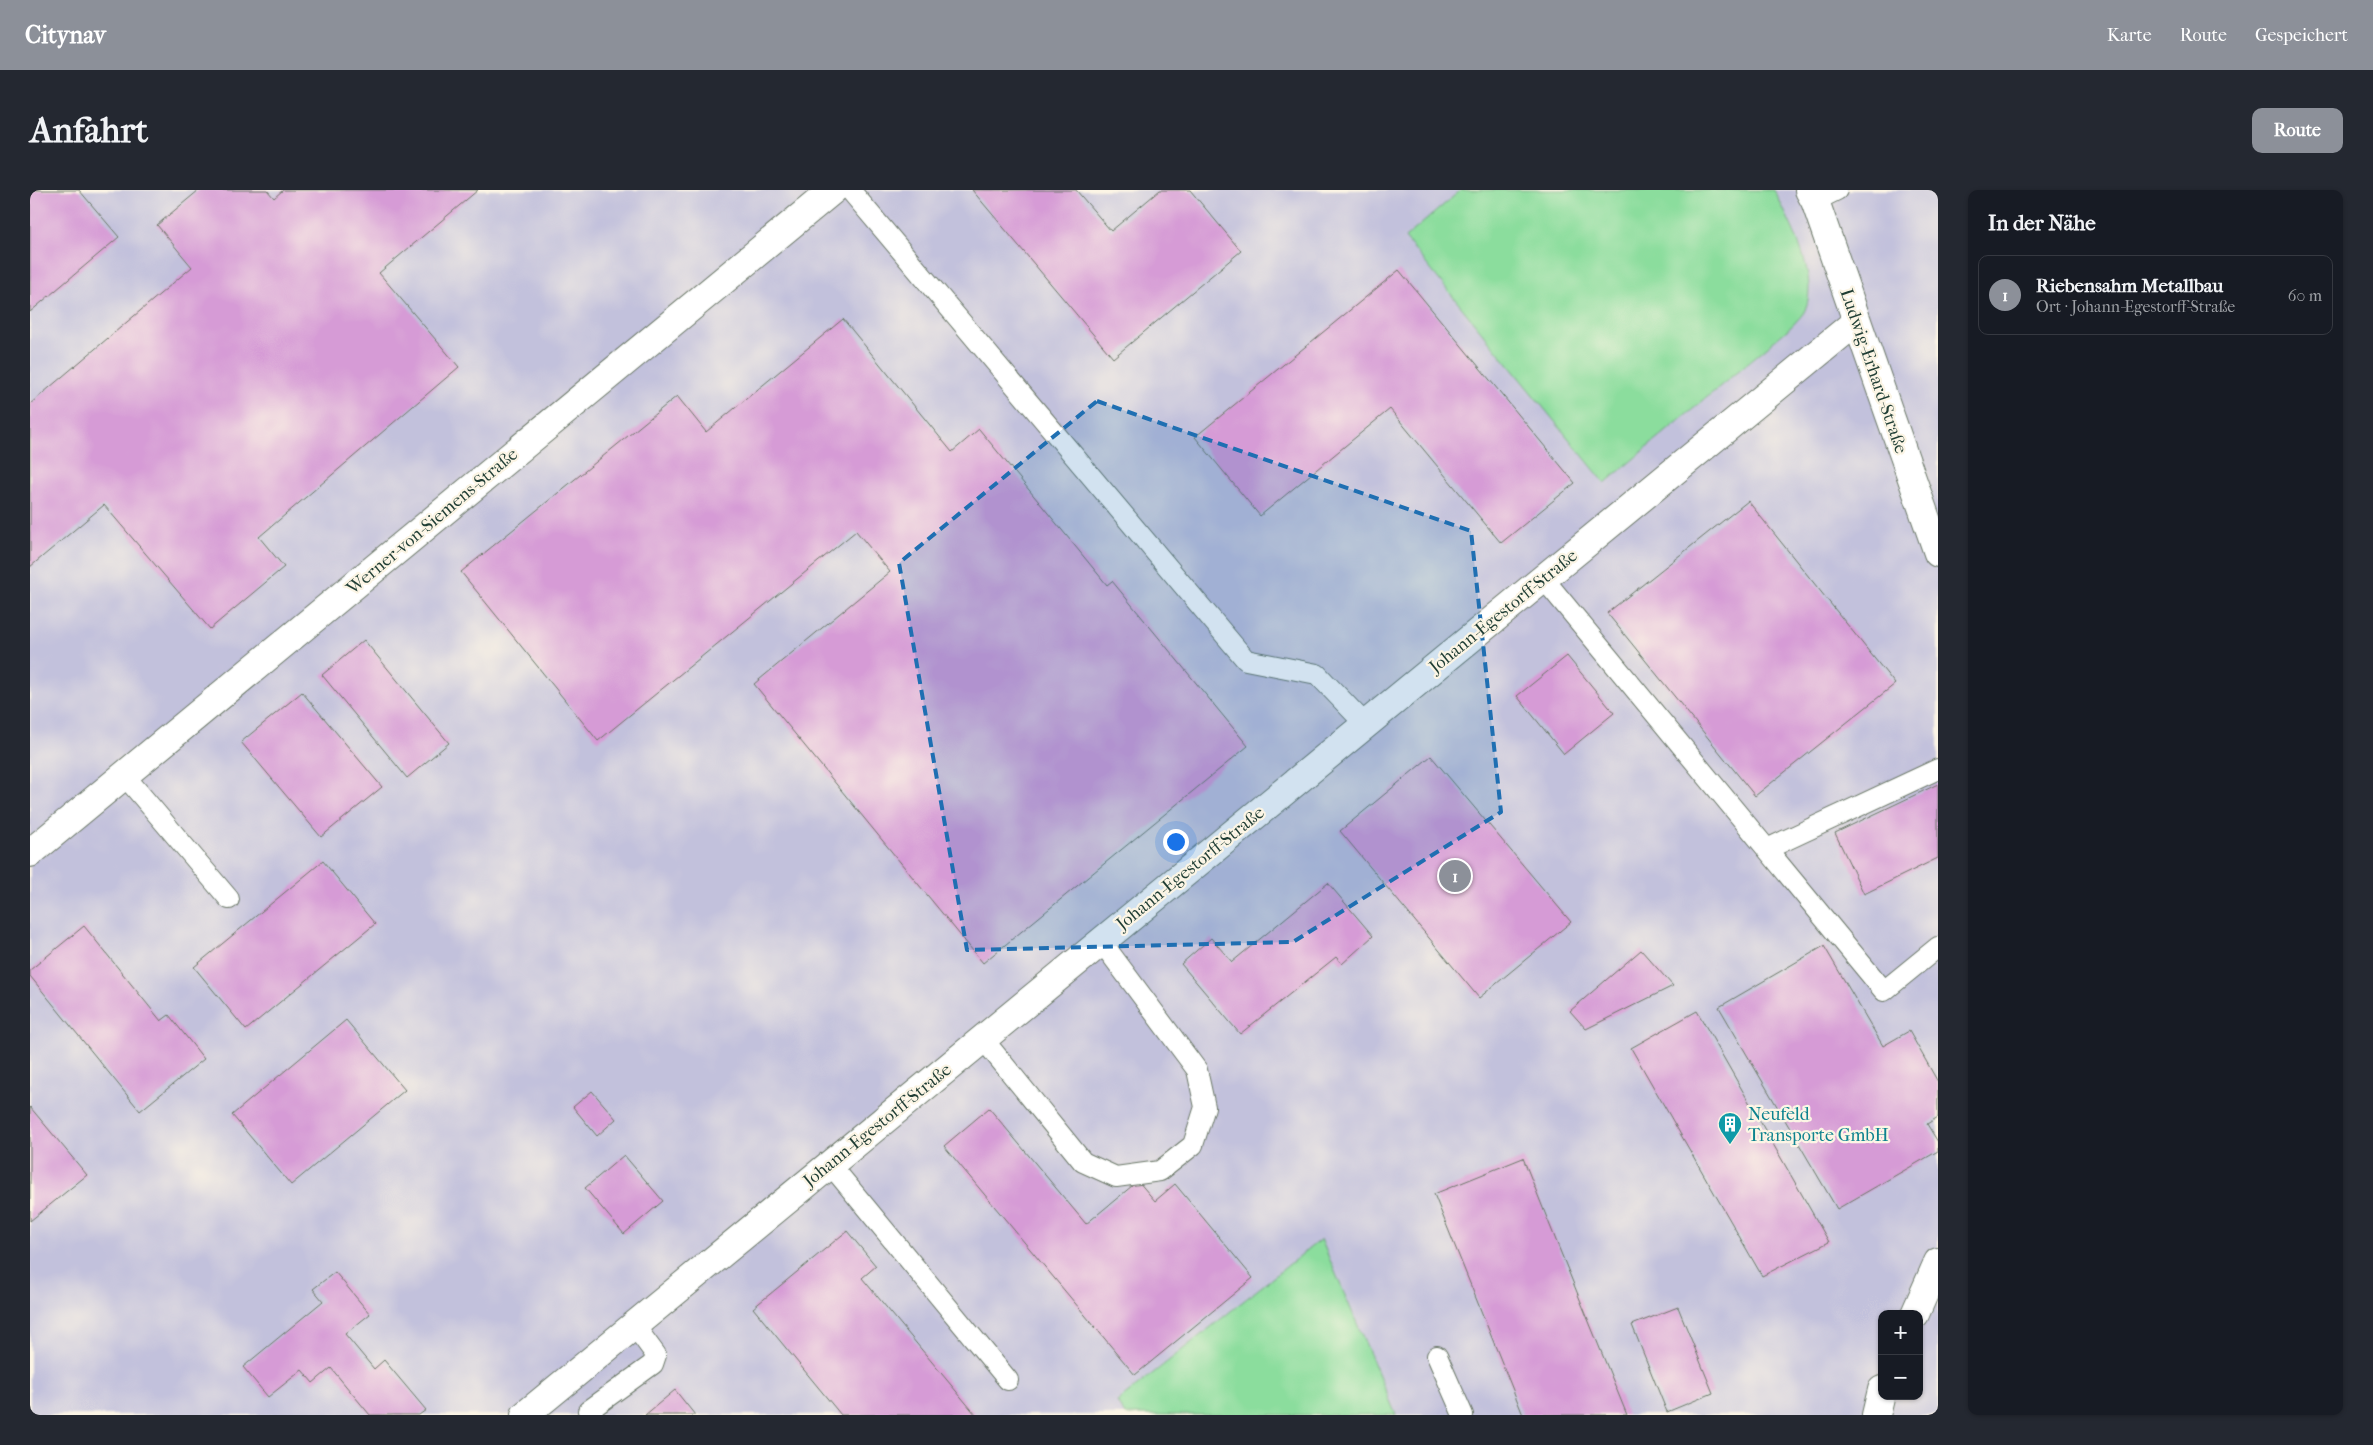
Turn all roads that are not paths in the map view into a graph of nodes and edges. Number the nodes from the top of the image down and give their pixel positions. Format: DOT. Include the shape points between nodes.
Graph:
graph roads {
  1 [pos="833,190"];
  2 [pos="850,190"];
  3 [pos="1820,194"];
  4 [pos="1856,321"];
  5 [pos="1931,513"];
  6 [pos="1938,553"];
  7 [pos="1543,578"];
  8 [pos="1365,724"];
  9 [pos="1938,769"];
  10 [pos="124,775"];
  11 [pos="1767,849"];
  12 [pos="30,853"];
  13 [pos="229,899"];
  14 [pos="1101,941"];
  15 [pos="1938,947"];
  16 [pos="982,1039"];
  17 [pos="830,1164"];
  18 [pos="1938,1262"];
  19 [pos="1917,1310"];
  20 [pos="634,1326"];
  21 [pos="1437,1356"];
  22 [pos="1008,1380"];
  23 [pos="1880,1400"];
  24 [pos="524,1415"];
  25 [pos="591,1415"];
  26 [pos="1463,1415"];
  27 [pos="1876,1415"];
  1 -- 10 [label="street, Werner-von-Siemens-Straße"];
  2 -- 8 [label="lane" via="1246,660 1317,674"];
  3 -- 4 [label="street, Ludwig-Erhard-Straße"];
  4 -- 5 [label="street, Ludwig-Erhard-Straße"];
  4 -- 7 [label="street, Johann-Egestorff-Straße"];
  5 -- 6 [label="street, Ludwig-Erhard-Straße"];
  7 -- 8 [label="street, Johann-Egestorff-Straße"];
  7 -- 11 [label="lane"];
  8 -- 14 [label="street, Johann-Egestorff-Straße"];
  9 -- 11 [label="lane"];
  10 -- 12 [label="street, Werner-von-Siemens-Straße"];
  10 -- 13 [label="lane"];
  11 -- 15 [label="lane" via="1884,991"];
  14 -- 16 [label="street, Johann-Egestorff-Straße"];
  14 -- 16 [label="lane" via="1197,1070 1205,1107 1193,1145 1160,1171 1116,1177 1084,1162"];
  16 -- 17 [label="street, Johann-Egestorff-Straße"];
  17 -- 20 [label="street, Johann-Egestorff-Straße"];
  17 -- 22 [label="lane"];
  18 -- 19 [label="street"];
  20 -- 24 [label="street, Johann-Egestorff-Straße"];
  20 -- 25 [label="lane" via="656,1354 653,1364 588,1410"];
  21 -- 26 [label="lane"];
  23 -- 27 [label="street"];
}
